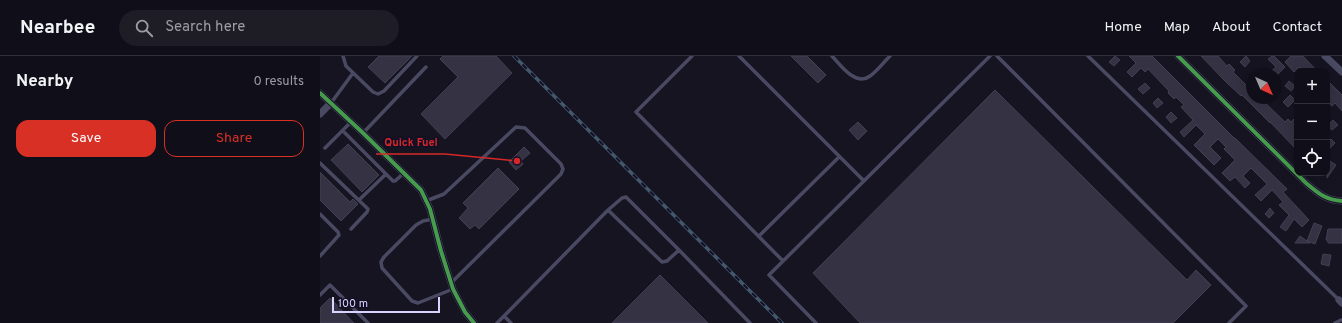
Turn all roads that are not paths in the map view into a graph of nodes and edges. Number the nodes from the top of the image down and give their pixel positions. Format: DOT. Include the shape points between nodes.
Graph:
graph roads {
  1 [pos="343,56"];
  2 [pos="417,56"];
  3 [pos="692,56"];
  4 [pos="739,56"];
  5 [pos="832,56"];
  6 [pos="890,56"];
  7 [pos="990,56"];
  8 [pos="997,56"];
  9 [pos="1088,56"];
  10 [pos="1178,56"];
  11 [pos="1325,56"];
  12 [pos="426,67"];
  13 [pos="1342,72"];
  14 [pos="353,73"];
  15 [pos="320,93"];
  16 [pos="330,103"];
  17 [pos="320,114"];
  18 [pos="351,122"];
  19 [pos="343,131"];
  20 [pos="363,133"];
  21 [pos="325,148"];
  22 [pos="839,157"];
  23 [pos="320,163"];
  24 [pos="404,173"];
  25 [pos="386,174"];
  26 [pos="864,181"];
  27 [pos="359,200"];
  28 [pos="426,201"];
  29 [pos="1342,201"];
  30 [pos="608,210"];
  31 [pos="320,214"];
  32 [pos="433,219"];
  33 [pos="351,229"];
  34 [pos="759,236"];
  35 [pos="679,250"];
  36 [pos="320,256"];
  37 [pos="783,261"];
  38 [pos="452,286"];
  39 [pos="320,295"];
  40 [pos="1340,302"];
  41 [pos="504,316"];
  42 [pos="1342,320"];
  43 [pos="368,323"];
  44 [pos="474,323"];
  45 [pos="497,323"];
  46 [pos="511,323"];
  47 [pos="750,323"];
  48 [pos="816,323"];
  49 [pos="1229,323"];
  50 [pos="1335,323"];
  1 -- 14 [label="lane" via="346,66"];
  2 -- 14 [label="lane" via="384,91 378,94"];
  3 -- 34 [label="lane" via="636,112"];
  4 -- 22 [label="lane"];
  5 -- 6 [label="lane" via="852,76 860,79 868,77"];
  7 -- 26 [label="lane"];
  8 -- 49 [label="lane" via="1246,306"];
  9 -- 40 [label="lane"];
  10 -- 29 [label="street" via="1318,194"];
  11 -- 13 [label="street"];
  12 -- 20 [label="lane"];
  14 -- 16 [label="lane"];
  15 -- 16 [label="street"];
  16 -- 17 [label="street"];
  16 -- 18 [label="street"];
  18 -- 19 [label="lane"];
  18 -- 20 [label="street"];
  19 -- 21 [label="lane"];
  19 -- 25 [label="lane"];
  20 -- 24 [label="street"];
  22 -- 26 [label="lane"];
  22 -- 34 [label="lane"];
  23 -- 27 [label="lane"];
  24 -- 25 [label="lane" via="395,181"];
  24 -- 28 [label="street" via="421,190"];
  25 -- 27 [label="lane"];
  26 -- 37 [label="lane"];
  27 -- 33 [label="lane" via="368,210"];
  28 -- 32 [label="street"];
  28 -- 38 [label="lane" via="444,194 516,127 525,128 563,169"];
  30 -- 35 [label="lane" via="662,262 667,261"];
  30 -- 35 [label="lane" via="626,197"];
  30 -- 41 [label="lane"];
  31 -- 36 [label="lane" via="340,235"];
  32 -- 38 [label="street"];
  32 -- 38 [label="lane" via="416,225 384,257 381,262 382,268 412,301 418,303"];
  34 -- 37 [label="lane"];
  35 -- 47 [label="lane"];
  37 -- 48 [label="lane" via="769,275"];
  38 -- 44 [label="street" via="465,312"];
  39 -- 43 [label="lane" via="330,285"];
  41 -- 45 [label="lane"];
  41 -- 46 [label="lane"];
  42 -- 50 [label="lane"];
}
